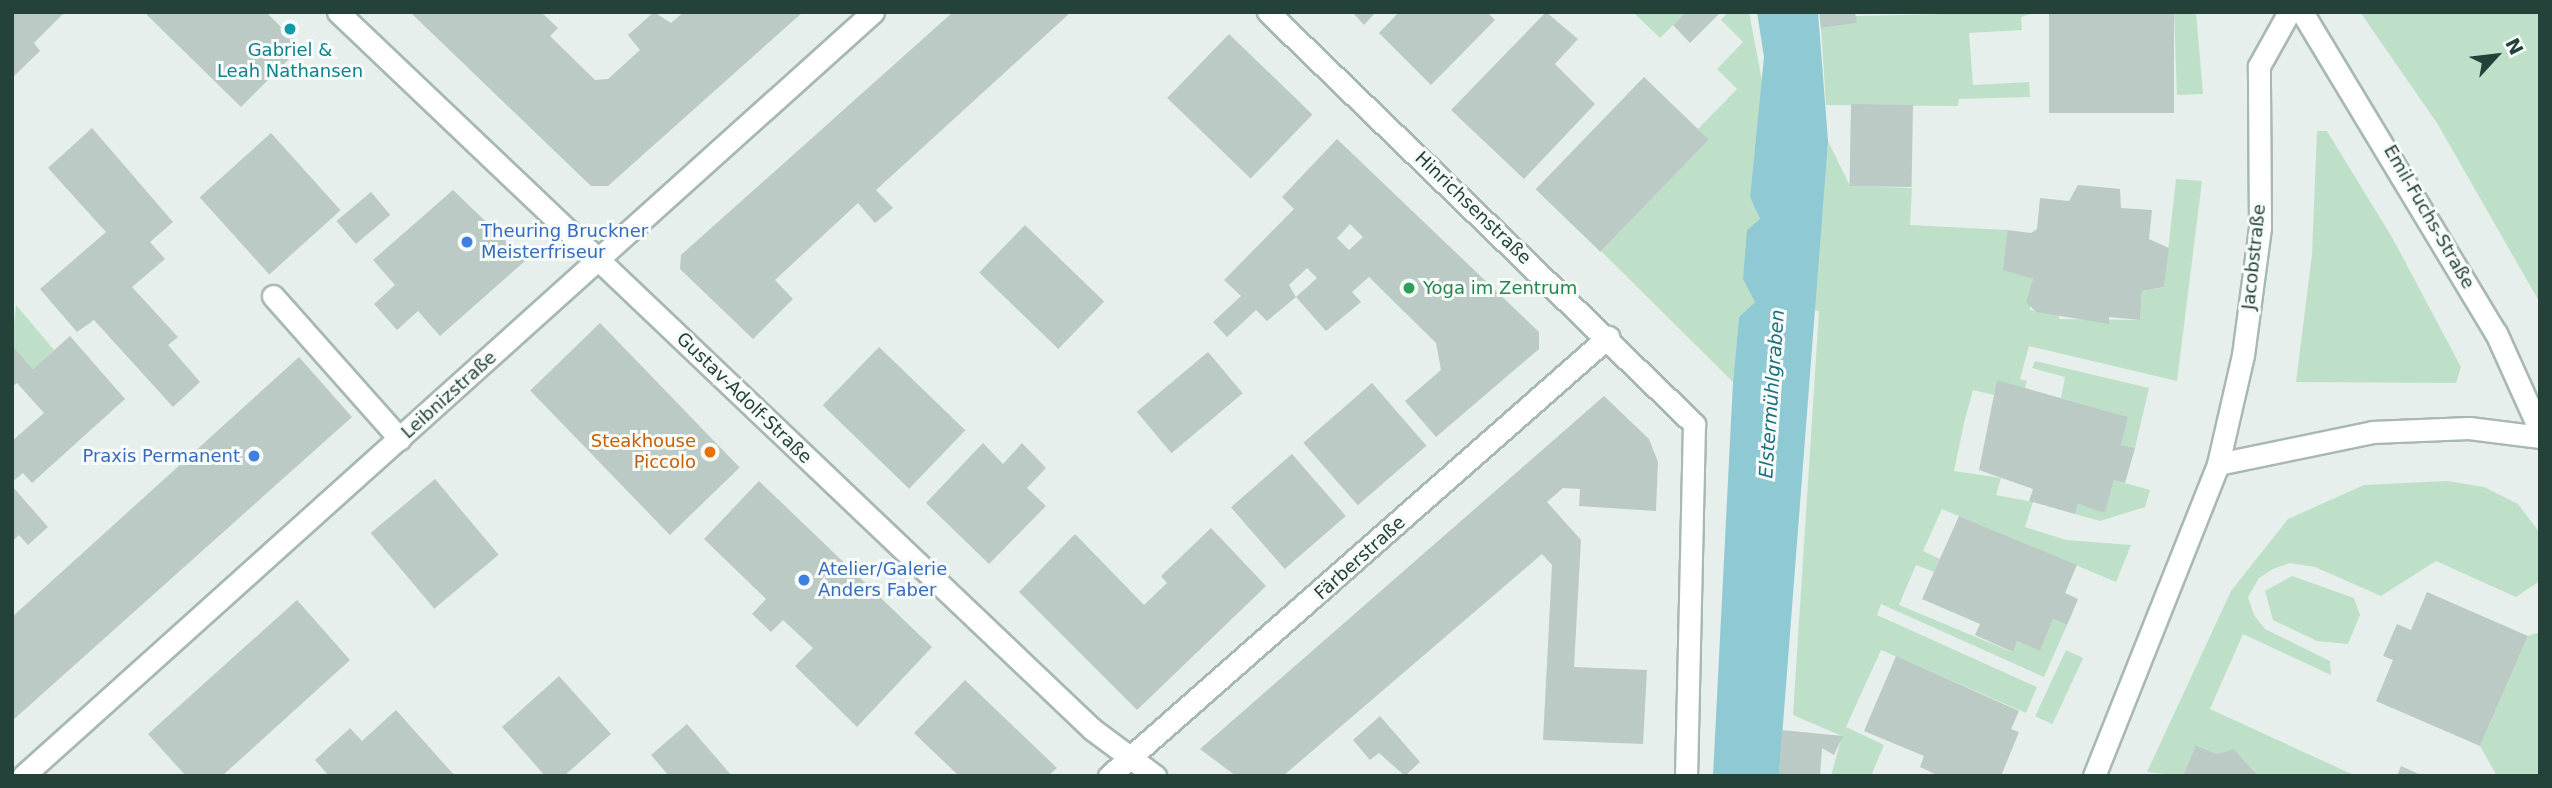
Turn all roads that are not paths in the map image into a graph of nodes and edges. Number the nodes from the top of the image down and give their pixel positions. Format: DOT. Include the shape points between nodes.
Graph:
graph roads {
  1 [pos="338,12"];
  2 [pos="873,12"];
  3 [pos="1268,12"];
  4 [pos="2289,12"];
  5 [pos="2302,12"];
  6 [pos="599,261"];
  7 [pos="273,296"];
  8 [pos="1608,337"];
  9 [pos="2540,430"];
  10 [pos="2540,437"];
  11 [pos="400,439"];
  12 [pos="2218,464"];
  13 [pos="1132,757"];
  14 [pos="23,776"];
  15 [pos="1109,776"];
  16 [pos="1155,776"];
  17 [pos="1686,776"];
  18 [pos="2094,776"];
  1 -- 6 [label="street, Gustav-Adolf-Straße"];
  2 -- 6 [label="street, Leibnizstraße"];
  3 -- 8 [label="street, Hinrichsenstraße"];
  4 -- 12 [label="street, Jacobstraße" via="2259,66 2260,227 2243,355"];
  5 -- 9 [label="street, Emil-Fuchs-Straße" via="2496,333"];
  6 -- 11 [label="street, Leibnizstraße"];
  6 -- 13 [label="street, Gustav-Adolf-Straße" via="1092,729"];
  7 -- 11 [label="street"];
  8 -- 13 [label="street, Färberstraße"];
  8 -- 17 [label="street, Hinrichsenstraße" via="1694,424"];
  10 -- 12 [label="street" via="2469,428 2372,432"];
  11 -- 14 [label="street, Leibnizstraße"];
  12 -- 18 [label="street, Jacobstraße"];
  13 -- 15 [label="street, Färberstraße"];
  13 -- 16 [label="street, Gustav-Adolf-Straße"];
}
